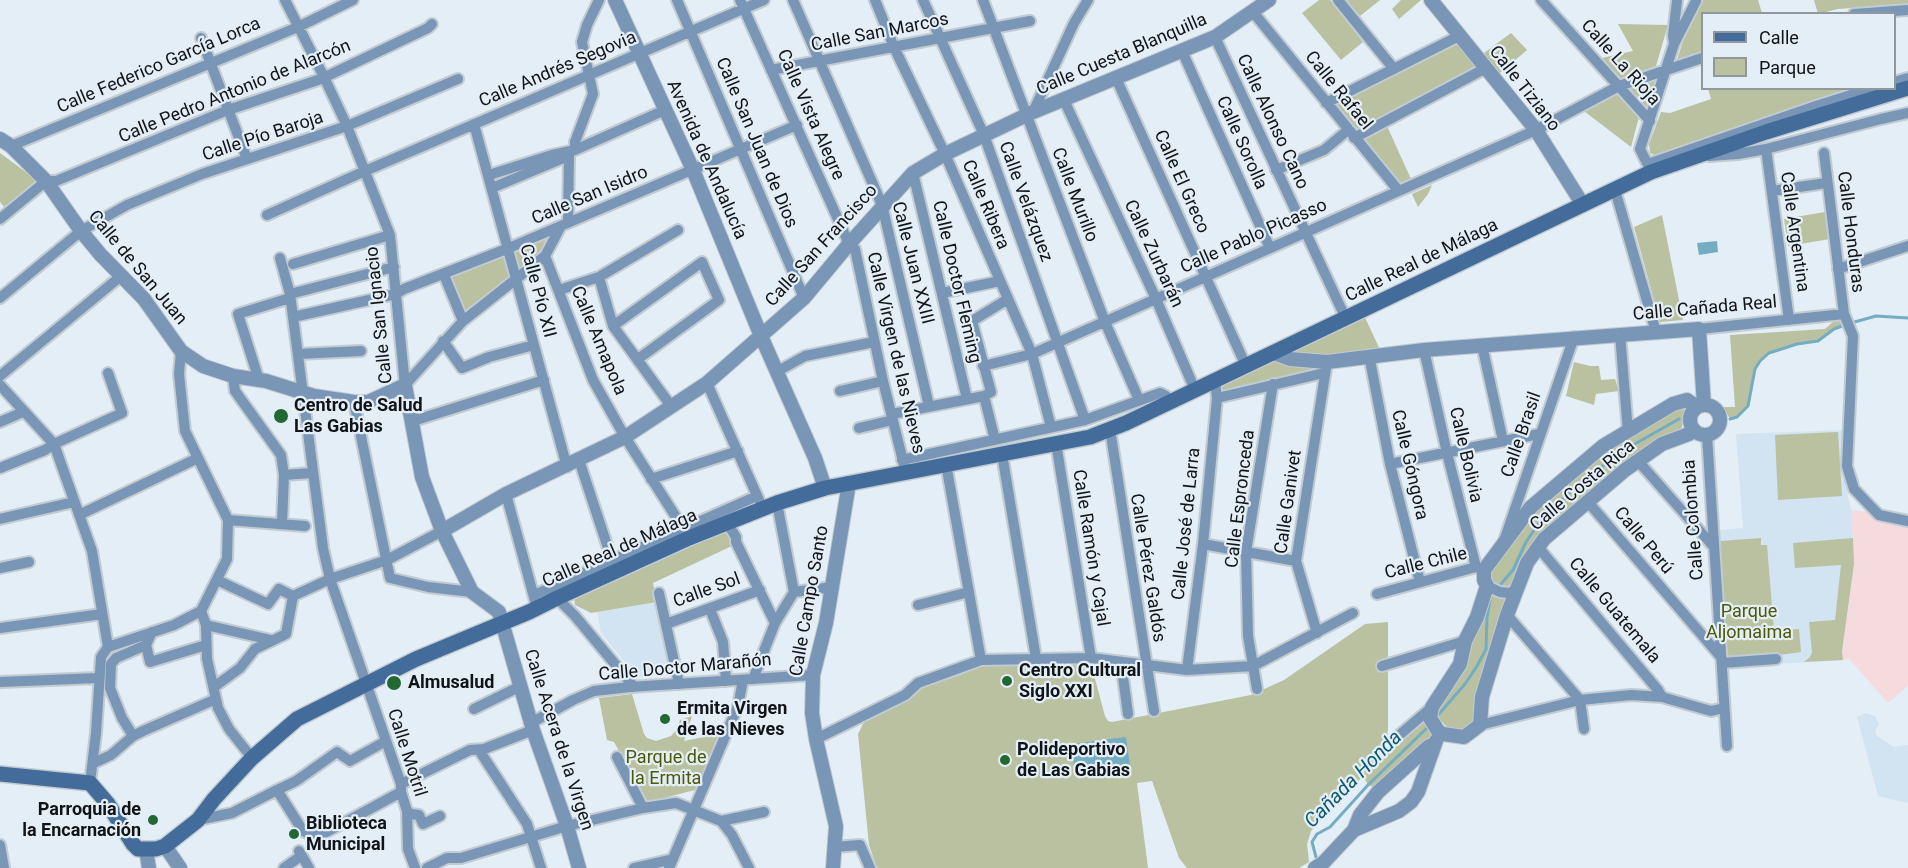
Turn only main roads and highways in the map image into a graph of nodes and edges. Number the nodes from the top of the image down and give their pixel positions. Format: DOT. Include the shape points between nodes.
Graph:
graph roads {
  1 [pos="1908,88"];
  2 [pos="0,774"];
  1 -- 2 [label="main road, Calle Real de Málaga" via="1650,168 1615,190 1090,437 998,447 946,464 904,466 777,503 759,502 727,523 557,598 535,602 503,623 416,659 297,719 252,758 198,820 165,846 138,849 90,783"];
}
